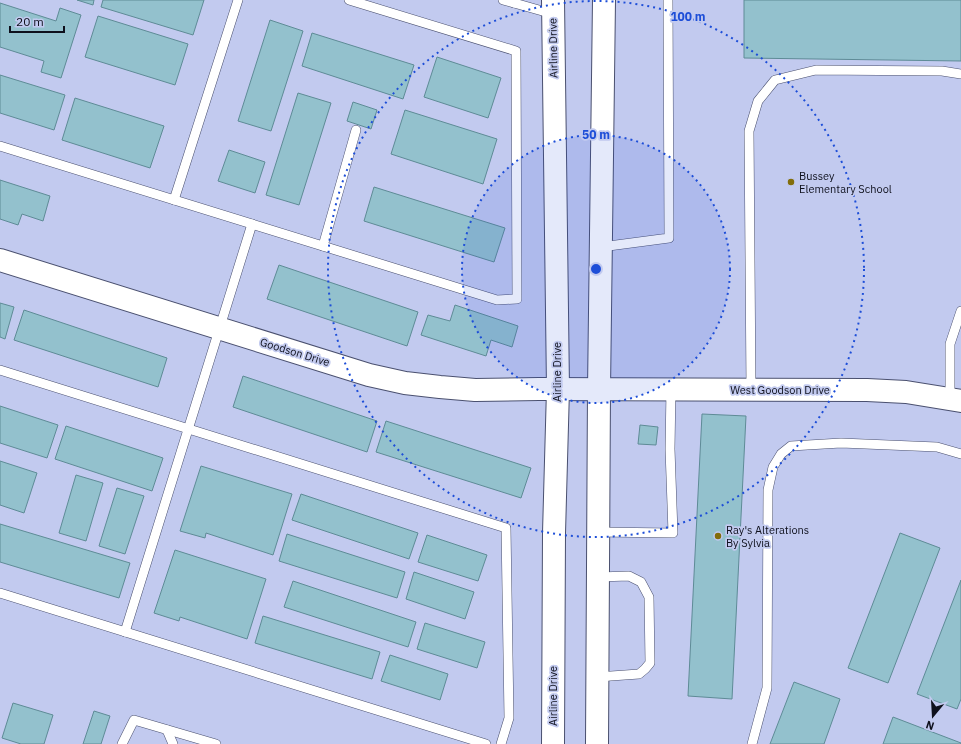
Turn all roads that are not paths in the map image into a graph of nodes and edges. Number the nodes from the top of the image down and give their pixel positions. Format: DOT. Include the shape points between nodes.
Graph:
graph roads {
  1 [pos="238,0"];
  2 [pos="349,0"];
  3 [pos="503,0"];
  4 [pos="604,0"];
  5 [pos="668,0"];
  6 [pos="514,2"];
  7 [pos="553,7"];
  8 [pos="961,74"];
  9 [pos="356,130"];
  10 [pos="0,146"];
  11 [pos="174,200"];
  12 [pos="252,224"];
  13 [pos="323,246"];
  14 [pos="601,247"];
  15 [pos="0,260"];
  16 [pos="961,311"];
  17 [pos="219,328"];
  18 [pos="0,370"];
  19 [pos="558,389"];
  20 [pos="599,390"];
  21 [pos="671,390"];
  22 [pos="751,390"];
  23 [pos="955,400"];
  24 [pos="188,429"];
  25 [pos="961,454"];
  26 [pos="598,532"];
  27 [pos="598,577"];
  28 [pos="0,593"];
  29 [pos="125,632"];
  30 [pos="598,677"];
  31 [pos="168,730"];
  32 [pos="124,742"];
  33 [pos="206,743"];
  34 [pos="173,744"];
  35 [pos="216,744"];
  36 [pos="486,744"];
  37 [pos="501,744"];
  38 [pos="553,744"];
  39 [pos="597,744"];
  40 [pos="752,744"];
  1 -- 11 [label="lane"];
  2 -- 13 [label="lane" via="516,51 517,299 497,300"];
  3 -- 6 [label="lane"];
  4 -- 14 [label="main road"];
  5 -- 14 [label="lane" via="669,238"];
  6 -- 7 [label="lane"];
  7 -- 19 [label="main road, Airline Drive"];
  8 -- 22 [label="lane" via="942,71 816,70 775,80 758,102 749,131"];
  9 -- 13 [label="lane"];
  10 -- 11 [label="lane"];
  11 -- 12 [label="lane"];
  12 -- 13 [label="lane"];
  12 -- 17 [label="lane"];
  14 -- 20 [label="main road"];
  15 -- 17 [label="main road, Goodson Drive"];
  16 -- 23 [label="lane" via="950,344"];
  17 -- 19 [label="main road, Goodson Drive" via="369,375 405,383 475,390"];
  17 -- 24 [label="lane"];
  18 -- 24 [label="lane"];
  19 -- 20 [label="main road, Goodson Drive"];
  19 -- 38 [label="main road, Airline Drive"];
  20 -- 21 [label="main road, West Goodson Drive"];
  20 -- 26 [label="main road"];
  21 -- 22 [label="main road, West Goodson Drive"];
  21 -- 26 [label="lane" via="673,533"];
  22 -- 23 [label="main road, West Goodson Drive" via="867,390 906,392"];
  24 -- 29 [label="lane"];
  24 -- 37 [label="lane" via="506,528 509,718"];
  25 -- 40 [label="lane" via="937,448 841,443 791,446 781,454 773,467 768,490 767,688"];
  26 -- 27 [label="main road"];
  27 -- 30 [label="main road"];
  27 -- 30 [label="lane" via="629,576 641,582 649,597 650,663 639,674"];
  28 -- 29 [label="lane"];
  29 -- 36 [label="lane"];
  30 -- 39 [label="main road"];
  31 -- 32 [label="lane" via="134,720"];
  31 -- 33 [label="lane"];
  31 -- 34 [label="lane"];
  33 -- 35 [label="lane"];
}
